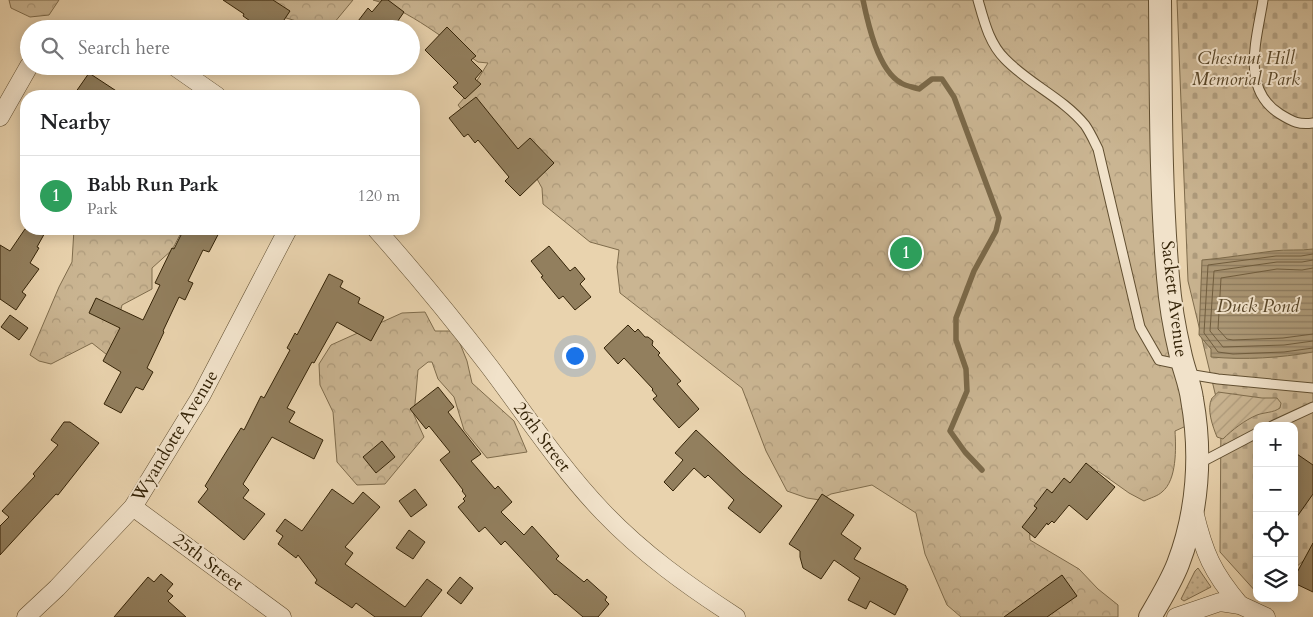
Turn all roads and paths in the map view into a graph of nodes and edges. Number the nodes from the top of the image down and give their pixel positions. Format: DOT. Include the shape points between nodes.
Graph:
graph roads {
  1 [pos="978,0"];
  2 [pos="1160,0"];
  3 [pos="1263,0"];
  4 [pos="25,75"];
  5 [pos="187,75"];
  6 [pos="208,90"];
  7 [pos="0,117"];
  8 [pos="1313,123"];
  9 [pos="285,235"];
  10 [pos="381,235"];
  11 [pos="1184,370"];
  12 [pos="1313,388"];
  13 [pos="1313,407"];
  14 [pos="1281,422"];
  15 [pos="1253,435"];
  16 [pos="1197,465"];
  17 [pos="133,507"];
  18 [pos="1194,512"];
  19 [pos="1240,605"];
  20 [pos="26,617"];
  21 [pos="282,617"];
  22 [pos="736,617"];
  23 [pos="1150,617"];
  24 [pos="1176,617"];
  25 [pos="1266,617"];
  1 -- 11 [label="lane" via="988,34 1004,59 1067,107 1086,127 1098,149 1140,327 1159,360"];
  2 -- 11 [label="street, Sackett Avenue" via="1168,271 1171,306"];
  3 -- 8 [label="lane" via="1254,53 1254,78 1260,93 1263,100 1287,119 1300,124"];
  4 -- 7 [label="street"];
  5 -- 6 [label="street"];
  9 -- 17 [label="street, Wyandotte Avenue" via="201,396"];
  10 -- 22 [label="street, 26th Street" via="487,364 571,476 604,513 681,580"];
  11 -- 12 [label="lane" via="1218,379"];
  11 -- 16 [label="street, Sackett Avenue" via="1192,399"];
  13 -- 14 [label="lane"];
  15 -- 16 [label="lane"];
  16 -- 18 [label="street, Sackett Avenue"];
  17 -- 20 [label="street, Wyandotte Avenue"];
  17 -- 21 [label="street, 25th Street"];
  18 -- 19 [label="street" via="1209,561 1221,583"];
  18 -- 23 [label="street, Sackett Avenue" via="1178,565"];
  19 -- 24 [label="street" via="1220,602"];
  19 -- 25 [label="street"];
}
